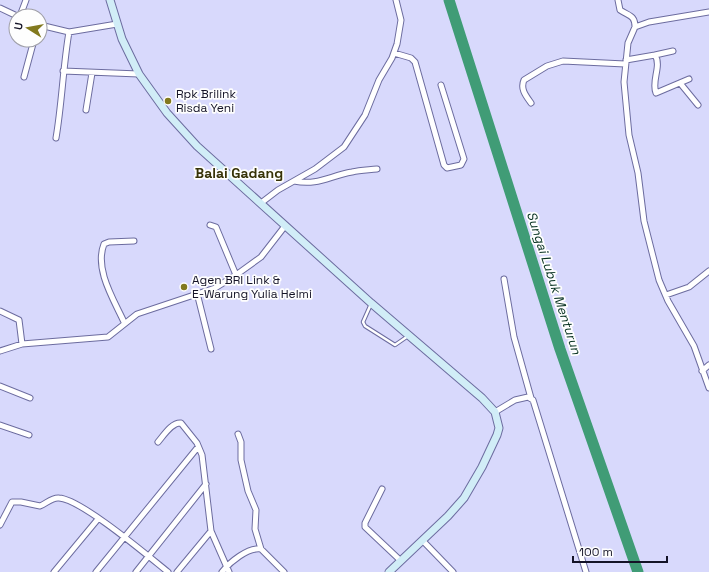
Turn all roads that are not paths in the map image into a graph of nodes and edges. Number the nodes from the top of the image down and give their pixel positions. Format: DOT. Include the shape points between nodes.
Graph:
graph roads {
  1 [pos="110,0"];
  2 [pos="396,0"];
  3 [pos="618,0"];
  4 [pos="709,12"];
  5 [pos="117,24"];
  6 [pos="48,27"];
  7 [pos="635,27"];
  8 [pos="69,32"];
  9 [pos="32,48"];
  10 [pos="673,51"];
  11 [pos="394,52"];
  12 [pos="655,55"];
  13 [pos="625,62"];
  14 [pos="64,71"];
  15 [pos="92,72"];
  16 [pos="139,74"];
  17 [pos="24,77"];
  18 [pos="689,79"];
  19 [pos="680,83"];
  20 [pos="441,84"];
  21 [pos="530,103"];
  22 [pos="698,105"];
  23 [pos="86,110"];
  24 [pos="56,138"];
  25 [pos="377,170"];
  26 [pos="294,181"];
  27 [pos="261,203"];
  28 [pos="210,225"];
  29 [pos="285,226"];
  30 [pos="134,241"];
  31 [pos="709,270"];
  32 [pos="236,275"];
  33 [pos="504,279"];
  34 [pos="197,293"];
  35 [pos="666,295"];
  36 [pos="371,302"];
  37 [pos="0,312"];
  38 [pos="124,322"];
  39 [pos="409,336"];
  40 [pos="22,344"];
  41 [pos="211,349"];
  42 [pos="0,351"];
  43 [pos="709,365"];
  44 [pos="702,371"];
  45 [pos="0,386"];
  46 [pos="709,388"];
  47 [pos="30,398"];
  48 [pos="531,398"];
  49 [pos="495,412"];
  50 [pos="0,425"];
  51 [pos="238,434"];
  52 [pos="29,435"];
  53 [pos="158,442"];
  54 [pos="198,447"];
  55 [pos="206,484"];
  56 [pos="382,489"];
  57 [pos="98,519"];
  58 [pos="0,526"];
  59 [pos="211,531"];
  60 [pos="124,539"];
  61 [pos="423,541"];
  62 [pos="261,548"];
  63 [pos="148,557"];
  64 [pos="401,561"];
  65 [pos="226,571"];
  66 [pos="54,572"];
  67 [pos="96,572"];
  68 [pos="136,572"];
  69 [pos="168,572"];
  70 [pos="177,572"];
  71 [pos="284,572"];
  72 [pos="389,572"];
  73 [pos="452,572"];
  74 [pos="586,572"];
  1 -- 5 [label="street"];
  2 -- 11 [label="street" via="401,13 401,25"];
  3 -- 7 [label="street" via="620,10 633,16"];
  4 -- 7 [label="street" via="649,22"];
  5 -- 8 [label="street"];
  5 -- 16 [label="street"];
  6 -- 8 [label="street"];
  7 -- 13 [label="street" via="628,43"];
  8 -- 14 [label="street"];
  9 -- 17 [label="street"];
  10 -- 12 [label="street"];
  11 -- 20 [label="street" via="415,62 444,165 447,168 461,165 464,159"];
  11 -- 26 [label="street" via="365,115 344,147"];
  12 -- 13 [label="street"];
  12 -- 19 [label="street" via="656,93"];
  13 -- 21 [label="street" via="554,62 524,80 523,92"];
  13 -- 35 [label="street" via="624,82 629,135 638,173 642,212 656,272"];
  14 -- 15 [label="street"];
  14 -- 24 [label="street" via="63,99"];
  15 -- 16 [label="street"];
  15 -- 23 [label="street"];
  16 -- 27 [label="street" via="167,113 197,146"];
  18 -- 19 [label="street"];
  19 -- 22 [label="street"];
  25 -- 26 [label="street" via="351,172 319,183 306,184"];
  26 -- 27 [label="street"];
  27 -- 29 [label="street"];
  28 -- 32 [label="street" via="216,227"];
  29 -- 32 [label="street" via="261,257"];
  29 -- 36 [label="street"];
  30 -- 38 [label="street" via="109,242 104,244 103,248 104,277"];
  31 -- 35 [label="street" via="689,287"];
  32 -- 34 [label="street" via="215,288"];
  33 -- 48 [label="street" via="514,337"];
  34 -- 38 [label="street" via="137,314"];
  34 -- 41 [label="street"];
  35 -- 44 [label="street" via="694,346"];
  36 -- 39 [label="street"];
  36 -- 39 [label="lane" via="363,322 365,326 395,346"];
  37 -- 40 [label="street" via="19,320"];
  38 -- 40 [label="street" via="112,335 100,338"];
  39 -- 49 [label="street" via="477,393"];
  40 -- 42 [label="street"];
  43 -- 44 [label="street"];
  44 -- 46 [label="street"];
  45 -- 47 [label="street"];
  48 -- 49 [label="street" via="514,400"];
  48 -- 74 [label="street"];
  49 -- 61 [label="street" via="499,422 497,435 482,467 464,498"];
  50 -- 52 [label="street"];
  51 -- 62 [label="street" via="248,491 256,510 256,529"];
  53 -- 54 [label="street" via="174,424 179,423"];
  54 -- 55 [label="street"];
  54 -- 60 [label="street"];
  55 -- 59 [label="street"];
  55 -- 63 [label="street"];
  56 -- 64 [label="street" via="365,527"];
  57 -- 58 [label="street" via="72,502 58,498 41,506 12,502"];
  57 -- 60 [label="street"];
  57 -- 66 [label="street"];
  59 -- 65 [label="street"];
  59 -- 70 [label="street"];
  60 -- 63 [label="street"];
  60 -- 67 [label="street"];
  61 -- 64 [label="street"];
  61 -- 73 [label="street"];
  62 -- 65 [label="street" via="254,548"];
  62 -- 71 [label="street"];
  63 -- 68 [label="street"];
  63 -- 69 [label="street"];
  64 -- 72 [label="street"];
}
